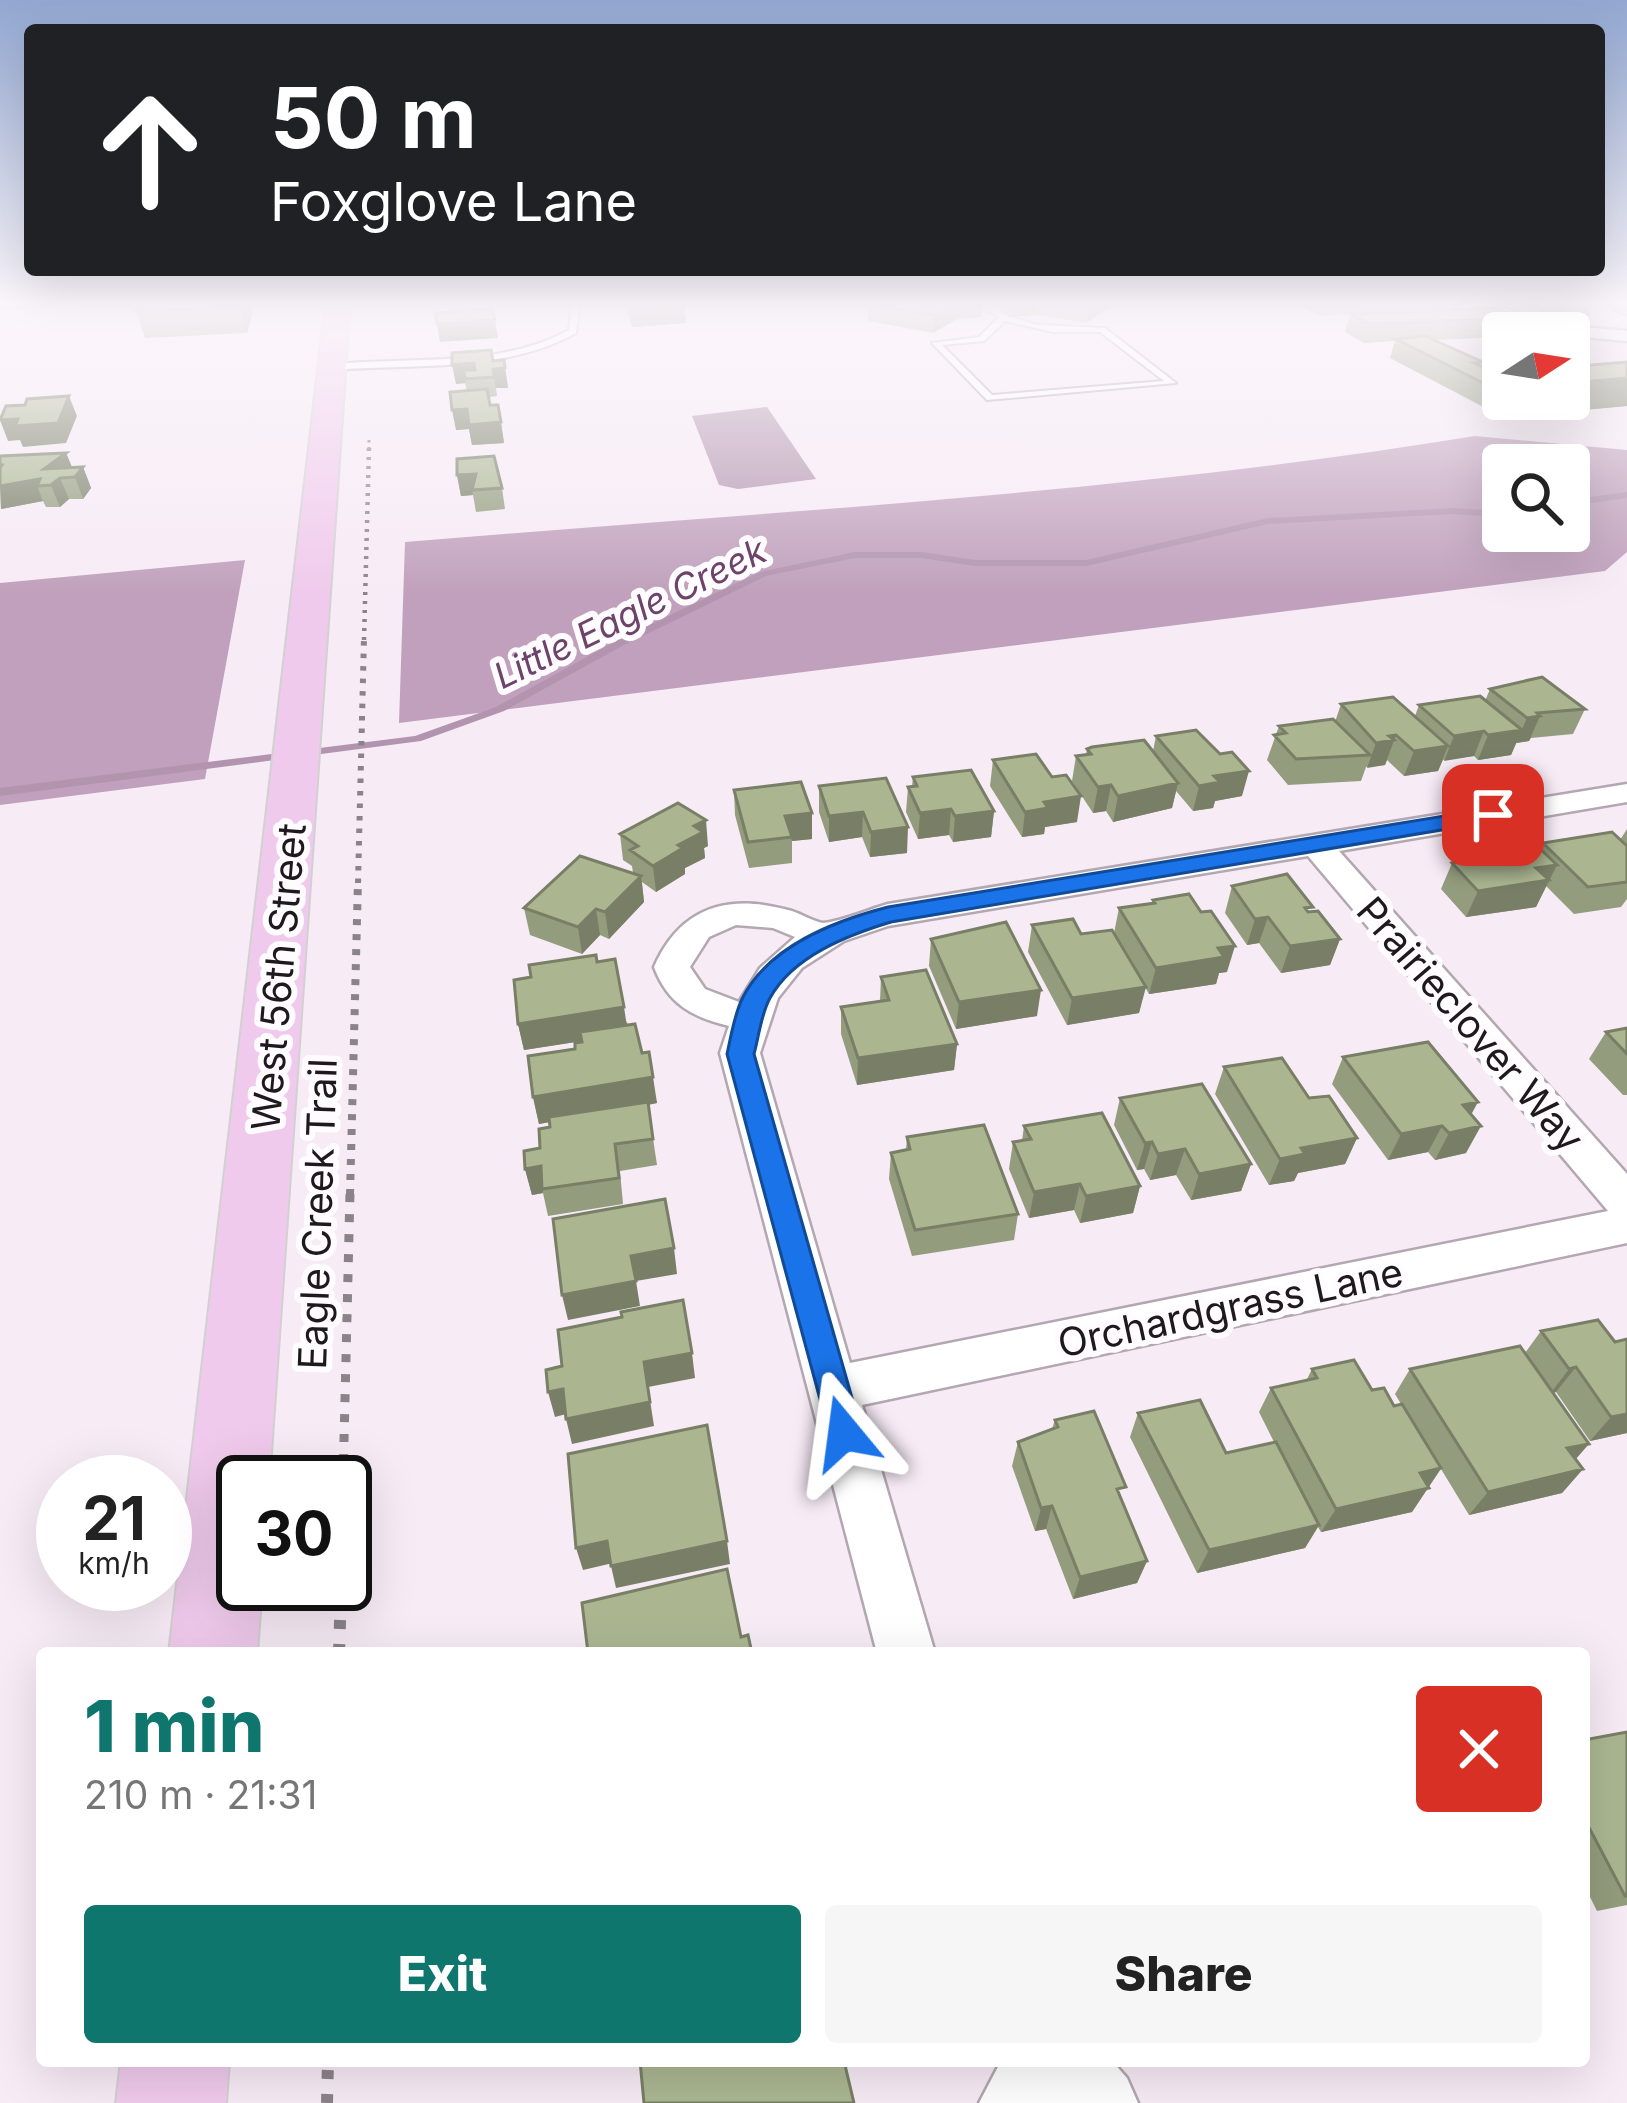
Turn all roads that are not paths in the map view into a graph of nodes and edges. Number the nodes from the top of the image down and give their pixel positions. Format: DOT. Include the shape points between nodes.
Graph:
graph roads {
  1 [pos="329,399"];
  2 [pos="1627,794"];
  3 [pos="1315,844"];
  4 [pos="822,938"];
  5 [pos="750,1016"];
  6 [pos="1627,1203"];
  7 [pos="1627,1225"];
  8 [pos="832,1389"];
  9 [pos="215,1647"];
  10 [pos="904,1647"];
  11 [pos="174,2067"];
  12 [pos="1039,2067"];
  13 [pos="1069,2067"];
  14 [pos="171,2103"];
  15 [pos="1015,2103"];
  16 [pos="1102,2103"];
  1 -- 9 [label="main road, West 56th Street"];
  2 -- 3 [label="street"];
  3 -- 4 [label="street" via="888,915"];
  3 -- 6 [label="street, Prairieclover Way"];
  4 -- 5 [label="street" via="771,976"];
  4 -- 5 [label="street" via="778,915 748,913 710,921 684,940 672,967 692,1000"];
  5 -- 8 [label="street" via="740,1054"];
  7 -- 8 [label="street, Orchardgrass Lane"];
  8 -- 10 [label="street"];
  11 -- 14 [label="main road"];
  12 -- 15 [label="street"];
  13 -- 16 [label="street"];
}
